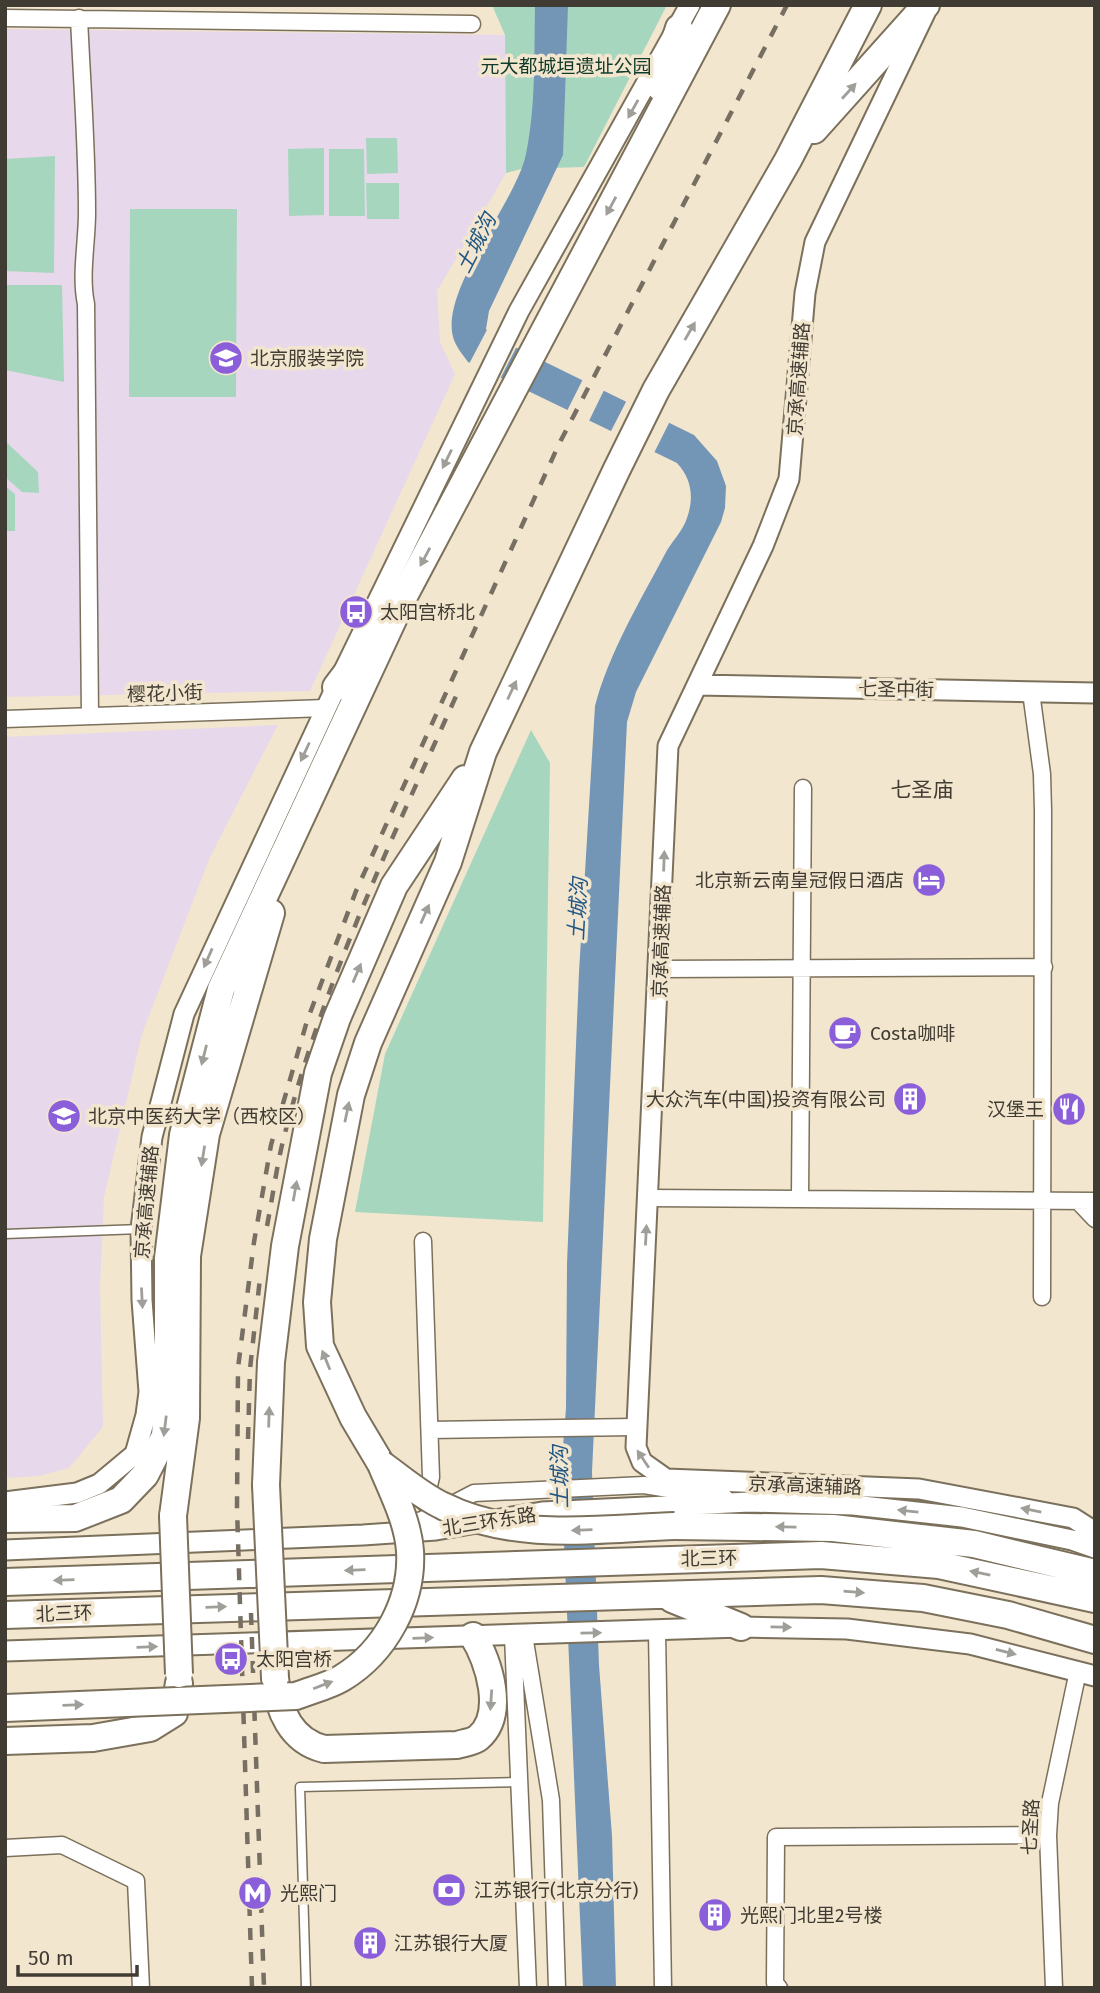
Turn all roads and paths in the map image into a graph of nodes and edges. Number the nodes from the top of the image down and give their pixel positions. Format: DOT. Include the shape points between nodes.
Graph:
graph roads {
  1 [pos="717,5"];
  2 [pos="868,5"];
  3 [pos="928,5"];
  4 [pos="684,17"];
  5 [pos="5,18"];
  6 [pos="79,18"];
  7 [pos="472,24"];
  8 [pos="642,145"];
  9 [pos="788,160"];
  10 [pos="404,596"];
  11 [pos="697,685"];
  12 [pos="1031,692"];
  13 [pos="1095,693"];
  14 [pos="331,697"];
  15 [pos="90,716"];
  16 [pos="5,719"];
  17 [pos="483,752"];
  18 [pos="803,788"];
  19 [pos="304,808"];
  20 [pos="1044,967"];
  21 [pos="803,968"];
  22 [pos="660,969"];
  23 [pos="648,1198"];
  24 [pos="800,1199"];
  25 [pos="1040,1200"];
  26 [pos="1095,1200"];
  27 [pos="1078,1201"];
  28 [pos="1095,1219"];
  29 [pos="141,1229"];
  30 [pos="5,1234"];
  31 [pos="423,1241"];
  32 [pos="1042,1297"];
  33 [pos="635,1427"];
  34 [pos="430,1430"];
  35 [pos="381,1464"];
  36 [pos="5,1502"];
  37 [pos="750,1503"];
  38 [pos="5,1519"];
  39 [pos="416,1521"];
  40 [pos="1095,1532"];
  41 [pos="363,1535"];
  42 [pos="1095,1548"];
  43 [pos="5,1550"];
  44 [pos="1095,1573"];
  45 [pos="5,1582"];
  46 [pos="663,1596"];
  47 [pos="1095,1599"];
  48 [pos="5,1615"];
  49 [pos="741,1627"];
  50 [pos="648,1632"];
  51 [pos="526,1635"];
  52 [pos="473,1636"];
  53 [pos="1095,1640"];
  54 [pos="5,1651"];
  55 [pos="1086,1673"];
  56 [pos="5,1708"];
  57 [pos="5,1741"];
  58 [pos="519,1782"];
  59 [pos="1048,1835"];
  60 [pos="5,1848"];
  61 [pos="141,1988"];
  62 [pos="306,1988"];
  63 [pos="528,1988"];
  64 [pos="557,1988"];
  65 [pos="663,1988"];
  66 [pos="779,1988"];
  67 [pos="1054,1988"];
  1 -- 8 [label="highway"];
  2 -- 9 [label="highway"];
  9 -- 3 [label="highway, one-way"];
  3 -- 11 [label="street, 京承高速辅路" via="815,242 805,293 789,479"];
  4 -- 8 [label="highway"];
  4 -- 14 [label="street, 京承高速辅路, one-way" via="519,311"];
  5 -- 6 [label="street"];
  6 -- 7 [label="street"];
  6 -- 15 [label="street" via="87,212 83,289"];
  8 -- 10 [label="highway, one-way"];
  17 -- 9 [label="highway, one-way" via="656,390"];
  10 -- 14 [label="highway"];
  10 -- 19 [label="highway"];
  11 -- 12 [label="street, 七圣中街"];
  22 -- 11 [label="street, 京承高速辅路, one-way" via="668,746"];
  12 -- 13 [label="street, 七圣中街"];
  12 -- 20 [label="street" via="1042,774"];
  14 -- 15 [label="street, 樱花小街"];
  14 -- 29 [label="street, 京承高速辅路, one-way" via="184,1014 152,1137"];
  15 -- 16 [label="street, 樱花小街"];
  35 -- 17 [label="highway, one-way" via="320,1346 317,1302 323,1239 351,1095 448,862"];
  52 -- 17 [label="highway, one-way, bridge" via="485,1654 493,1694 489,1722 477,1738 457,1745 324,1749 309,1745 285,1718 277,1700 266,1485 271,1362 285,1245 318,1073 394,886"];
  18 -- 21 [label="street"];
  19 -- 38 [label="highway, one-way" via="221,989 183,1135 168,1258 164,1436 145,1475 121,1500 75,1518"];
  19 -- 57 [label="highway, one-way, bridge" via="206,1134 187,1256 186,1418 173,1516 179,1674 174,1713 149,1728 93,1738"];
  20 -- 21 [label="street"];
  20 -- 25 [label="street"];
  21 -- 22 [label="street"];
  21 -- 24 [label="street"];
  22 -- 23 [label="street, 京承高速辅路"];
  23 -- 24 [label="street"];
  33 -- 23 [label="street, 京承高速辅路, one-way"];
  24 -- 25 [label="street"];
  25 -- 27 [label="street"];
  25 -- 32 [label="street"];
  26 -- 27 [label="street"];
  27 -- 28 [label="street"];
  29 -- 30 [label="lane"];
  29 -- 36 [label="street, 京承高速辅路, one-way" via="149,1392 135,1454 99,1484 77,1493"];
  31 -- 34 [label="street"];
  33 -- 34 [label="street"];
  40 -- 33 [label="street, 京承高速辅路, one-way" via="1073,1518 919,1489 666,1479 642,1462"];
  34 -- 39 [label="street" via="431,1477"];
  44 -- 35 [label="highway, one-way, bridge" via="974,1544 833,1528 675,1526 537,1532 476,1520 440,1506"];
  56 -- 35 [label="highway, one-way, bridge" via="296,1696 341,1679 371,1655 406,1594 410,1550"];
  37 -- 39 [label="street" via="644,1485 540,1488 474,1493"];
  37 -- 41 [label="street, 北三环东路" via="542,1512 436,1530"];
  42 -- 37 [label="street, 北三环东路, one-way" via="962,1517 853,1505"];
  39 -- 41 [label="street"];
  41 -- 43 [label="street, 北三环东路"];
  47 -- 45 [label="highway, 北三环, one-way" via="939,1565 821,1555"];
  48 -- 46 [label="highway, 北三环, one-way"];
  46 -- 49 [label="highway"];
  46 -- 53 [label="highway, 北三环, one-way" via="821,1590 923,1598 1008,1615"];
  49 -- 50 [label="street"];
  49 -- 55 [label="street, one-way" via="847,1629 970,1644"];
  51 -- 50 [label="street, one-way"];
  50 -- 65 [label="street"];
  51 -- 52 [label="street"];
  51 -- 58 [label="street"];
  51 -- 64 [label="street" via="551,1800"];
  54 -- 52 [label="street, one-way"];
  55 -- 59 [label="street, 七圣路" via="1050,1803"];
  58 -- 62 [label="lane" via="300,1787"];
  58 -- 63 [label="street"];
  59 -- 66 [label="street" via="776,1837 775,1983"];
  59 -- 67 [label="street, 七圣路"];
  60 -- 61 [label="street" via="62,1846 136,1881"];
}
